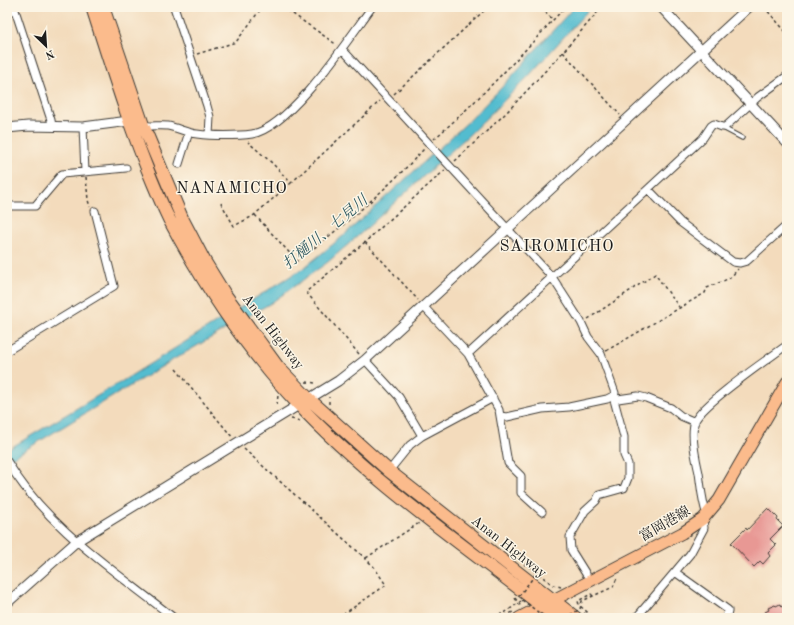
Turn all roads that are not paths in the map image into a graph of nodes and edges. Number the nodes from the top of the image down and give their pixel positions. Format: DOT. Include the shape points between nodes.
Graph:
graph roads {
  1 [pos="14,7"];
  2 [pos="92,7"];
  3 [pos="103,7"];
  4 [pos="174,7"];
  5 [pos="372,7"];
  6 [pos="661,7"];
  7 [pos="748,7"];
  8 [pos="342,49"];
  9 [pos="702,50"];
  10 [pos="787,76"];
  11 [pos="750,104"];
  12 [pos="129,121"];
  13 [pos="143,125"];
  14 [pos="52,126"];
  15 [pos="83,126"];
  16 [pos="722,127"];
  17 [pos="7,128"];
  18 [pos="189,132"];
  19 [pos="209,135"];
  20 [pos="742,138"];
  21 [pos="787,143"];
  22 [pos="179,164"];
  23 [pos="126,168"];
  24 [pos="85,172"];
  25 [pos="648,189"];
  26 [pos="7,206"];
  27 [pos="95,211"];
  28 [pos="787,225"];
  29 [pos="508,229"];
  30 [pos="552,277"];
  31 [pos="227,306"];
  32 [pos="423,306"];
  33 [pos="787,345"];
  34 [pos="7,351"];
  35 [pos="468,354"];
  36 [pos="365,360"];
  37 [pos="787,383"];
  38 [pos="614,396"];
  39 [pos="493,398"];
  40 [pos="304,402"];
  41 [pos="500,416"];
  42 [pos="695,422"];
  43 [pos="422,436"];
  44 [pos="7,462"];
  45 [pos="389,471"];
  46 [pos="542,512"];
  47 [pos="705,517"];
  48 [pos="77,541"];
  49 [pos="675,572"];
  50 [pos="586,574"];
  51 [pos="553,600"];
  52 [pos="7,603"];
  53 [pos="542,606"];
  54 [pos="519,612"];
  55 [pos="578,613"];
  56 [pos="174,618"];
  57 [pos="557,618"];
  58 [pos="636,618"];
  59 [pos="725,618"];
  1 -- 14 [label="street"];
  2 -- 12 [label="highway, Anan Highway"];
  3 -- 13 [label="highway, Anan Highway"];
  4 -- 19 [label="street" via="210,117"];
  5 -- 8 [label="street"];
  6 -- 9 [label="street"];
  7 -- 9 [label="street"];
  8 -- 19 [label="street" via="315,84 281,119 253,134"];
  8 -- 29 [label="street"];
  9 -- 11 [label="street"];
  9 -- 29 [label="street"];
  10 -- 11 [label="street"];
  11 -- 16 [label="street"];
  11 -- 21 [label="street"];
  12 -- 13 [label="street"];
  12 -- 15 [label="street"];
  12 -- 31 [label="highway, Anan Highway" via="168,218 194,264"];
  13 -- 18 [label="street" via="169,126"];
  13 -- 31 [label="highway, Anan Highway" via="182,218"];
  14 -- 15 [label="street"];
  14 -- 17 [label="street"];
  15 -- 24 [label="street"];
  16 -- 20 [label="lane"];
  16 -- 25 [label="street" via="714,124 711,126 703,138"];
  18 -- 19 [label="street"];
  18 -- 22 [label="street"];
  23 -- 24 [label="street"];
  24 -- 26 [label="street" via="62,174 35,206"];
  25 -- 28 [label="street" via="680,222 733,262 747,261"];
  25 -- 30 [label="street"];
  27 -- 34 [label="street" via="114,286"];
  29 -- 30 [label="street"];
  29 -- 32 [label="street"];
  30 -- 35 [label="street"];
  30 -- 38 [label="street" via="601,354"];
  31 -- 40 [label="highway, Anan Highway" via="244,331 278,367"];
  32 -- 35 [label="street"];
  32 -- 36 [label="street"];
  33 -- 42 [label="street" via="713,402"];
  35 -- 39 [label="street"];
  36 -- 40 [label="street"];
  36 -- 43 [label="street" via="399,397"];
  37 -- 47 [label="main road, 富岡港線" via="719,500"];
  38 -- 41 [label="street" via="569,407"];
  38 -- 42 [label="street" via="618,399 638,396 646,398 671,408 680,416"];
  38 -- 50 [label="street" via="624,437 628,478 624,488 600,495 585,511 570,537 571,550"];
  39 -- 41 [label="street"];
  39 -- 43 [label="street"];
  40 -- 45 [label="highway, Anan Highway"];
  40 -- 48 [label="street"];
  40 -- 53 [label="highway, Anan Highway" via="341,447"];
  41 -- 46 [label="street" via="508,463 521,476 521,493"];
  42 -- 47 [label="street" via="695,454"];
  43 -- 45 [label="street" via="410,445"];
  44 -- 48 [label="street" via="33,498"];
  45 -- 51 [label="highway, Anan Highway"];
  47 -- 49 [label="street" via="704,528 690,554"];
  47 -- 51 [label="main road, 富岡港線" via="682,534"];
  48 -- 52 [label="street"];
  48 -- 56 [label="street"];
  49 -- 58 [label="street"];
  49 -- 59 [label="street" via="728,610"];
  51 -- 53 [label="main road, 富岡港線"];
  51 -- 55 [label="highway, Anan Highway"];
  53 -- 54 [label="main road, 富岡港線"];
  53 -- 57 [label="highway, Anan Highway"];
}
